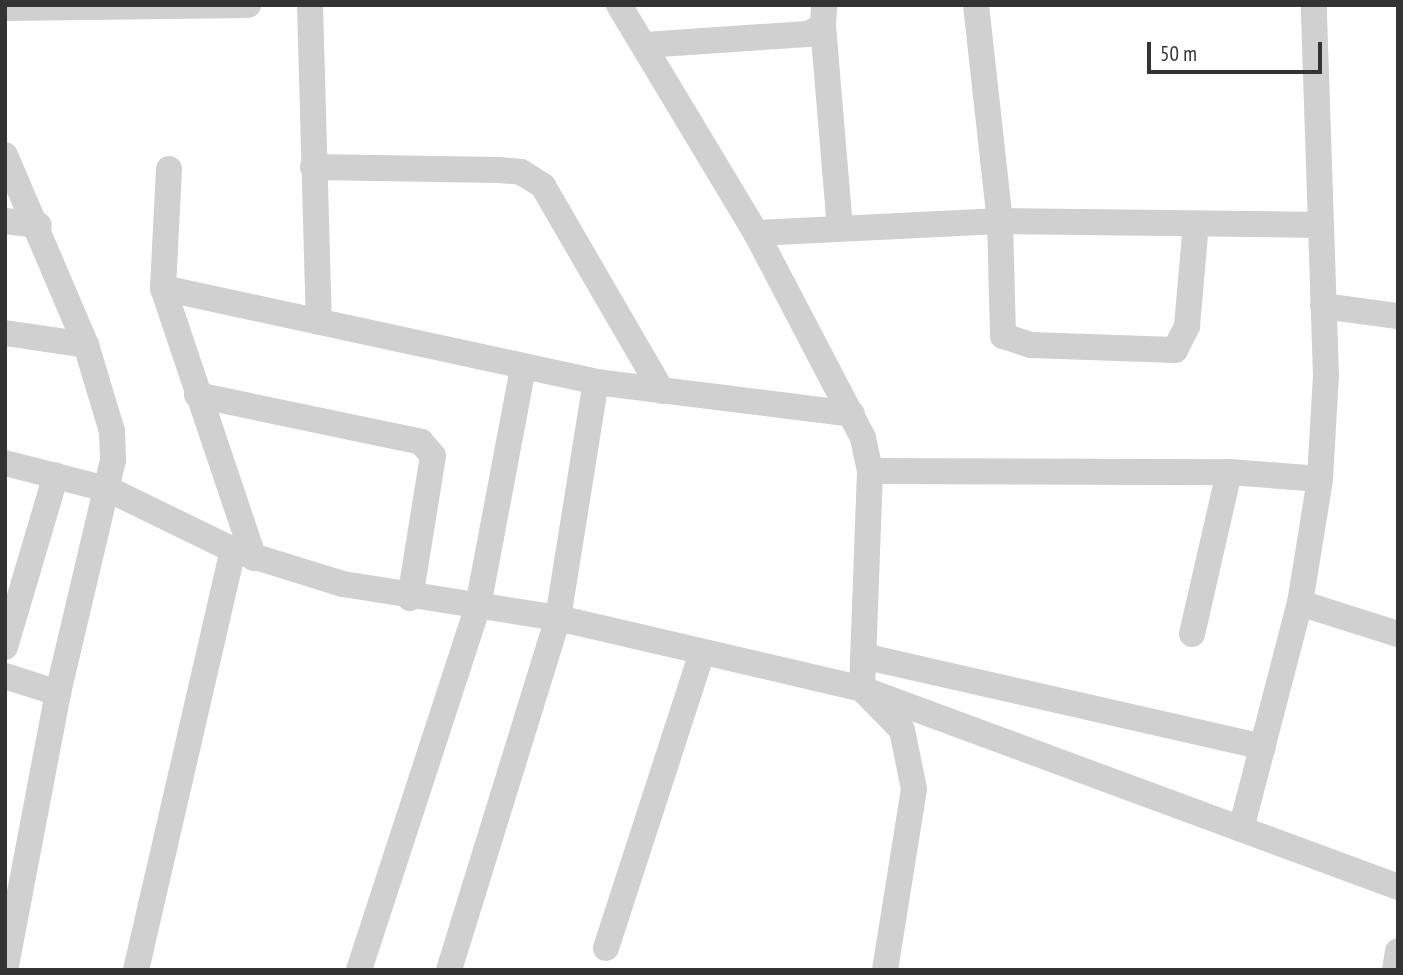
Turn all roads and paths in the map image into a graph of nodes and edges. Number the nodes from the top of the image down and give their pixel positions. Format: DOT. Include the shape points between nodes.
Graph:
graph roads {
  1 [pos="248,5"];
  2 [pos="310,5"];
  3 [pos="619,5"];
  4 [pos="1314,5"];
  5 [pos="206,6"];
  6 [pos="985,6"];
  7 [pos="81,7"];
  8 [pos="5,8"];
  9 [pos="824,16"];
  10 [pos="645,45"];
  11 [pos="5,155"];
  12 [pos="313,167"];
  13 [pos="169,169"];
  14 [pos="5,221"];
  15 [pos="1000,222"];
  16 [pos="1196,224"];
  17 [pos="39,225"];
  18 [pos="1321,225"];
  19 [pos="840,228"];
  20 [pos="756,233"];
  21 [pos="163,288"];
  22 [pos="1323,306"];
  23 [pos="1398,316"];
  24 [pos="319,321"];
  25 [pos="5,333"];
  26 [pos="86,345"];
  27 [pos="523,368"];
  28 [pos="596,382"];
  29 [pos="662,391"];
  30 [pos="197,395"];
  31 [pos="852,414"];
  32 [pos="5,463"];
  33 [pos="870,471"];
  34 [pos="1229,472"];
  35 [pos="56,475"];
  36 [pos="1320,479"];
  37 [pos="110,490"];
  38 [pos="243,554"];
  39 [pos="410,598"];
  40 [pos="1300,603"];
  41 [pos="478,606"];
  42 [pos="558,618"];
  43 [pos="1192,634"];
  44 [pos="1398,634"];
  45 [pos="5,647"];
  46 [pos="701,656"];
  47 [pos="863,656"];
  48 [pos="5,676"];
  49 [pos="862,689"];
  50 [pos="58,693"];
  51 [pos="1263,747"];
  52 [pos="1241,829"];
  53 [pos="1398,887"];
  54 [pos="606,948"];
  55 [pos="1398,951"];
  56 [pos="5,970"];
  57 [pos="136,970"];
  58 [pos="359,970"];
  59 [pos="449,970"];
  60 [pos="886,970"];
  61 [pos="1395,970"];
  1 -- 5 [label="street"];
  2 -- 12 [label="street"];
  3 -- 10 [label="street"];
  4 -- 18 [label="street"];
  5 -- 7 [label="street"];
  6 -- 15 [label="street"];
  7 -- 8 [label="street"];
  9 -- 10 [label="street" via="808,34"];
  9 -- 19 [label="street"];
  10 -- 20 [label="street"];
  11 -- 17 [label="street"];
  12 -- 24 [label="street"];
  12 -- 29 [label="street" via="499,170 521,172 543,186"];
  13 -- 21 [label="street"];
  14 -- 17 [label="street"];
  15 -- 16 [label="street"];
  15 -- 16 [label="street" via="1003,336 1031,345 1162,354 1184,341"];
  15 -- 19 [label="street"];
  16 -- 18 [label="street"];
  17 -- 26 [label="street"];
  18 -- 22 [label="street"];
  19 -- 20 [label="street"];
  20 -- 31 [label="street"];
  21 -- 24 [label="street"];
  21 -- 30 [label="street"];
  22 -- 23 [label="street"];
  22 -- 36 [label="street"];
  24 -- 27 [label="street"];
  25 -- 26 [label="street"];
  26 -- 37 [label="street" via="112,431"];
  27 -- 28 [label="street"];
  27 -- 41 [label="street"];
  28 -- 29 [label="street"];
  28 -- 42 [label="street"];
  29 -- 31 [label="street"];
  30 -- 38 [label="street"];
  30 -- 39 [label="street" via="421,443 433,456"];
  31 -- 33 [label="street"];
  32 -- 35 [label="street"];
  33 -- 34 [label="street"];
  33 -- 47 [label="street"];
  34 -- 36 [label="street"];
  34 -- 43 [label="street"];
  35 -- 37 [label="street"];
  35 -- 45 [label="street"];
  36 -- 40 [label="street"];
  37 -- 38 [label="street"];
  37 -- 50 [label="street"];
  38 -- 39 [label="street"];
  38 -- 57 [label="street"];
  39 -- 41 [label="street"];
  40 -- 44 [label="street"];
  40 -- 51 [label="street"];
  41 -- 42 [label="street"];
  41 -- 58 [label="street"];
  42 -- 46 [label="street"];
  42 -- 59 [label="street"];
  46 -- 49 [label="street"];
  46 -- 54 [label="street"];
  47 -- 49 [label="street"];
  47 -- 51 [label="street"];
  48 -- 50 [label="street"];
  49 -- 52 [label="street"];
  49 -- 60 [label="street" via="902,730 911,756 914,789"];
  50 -- 56 [label="street"];
  51 -- 52 [label="street"];
  52 -- 53 [label="street"];
  55 -- 61 [label="street"];
}
